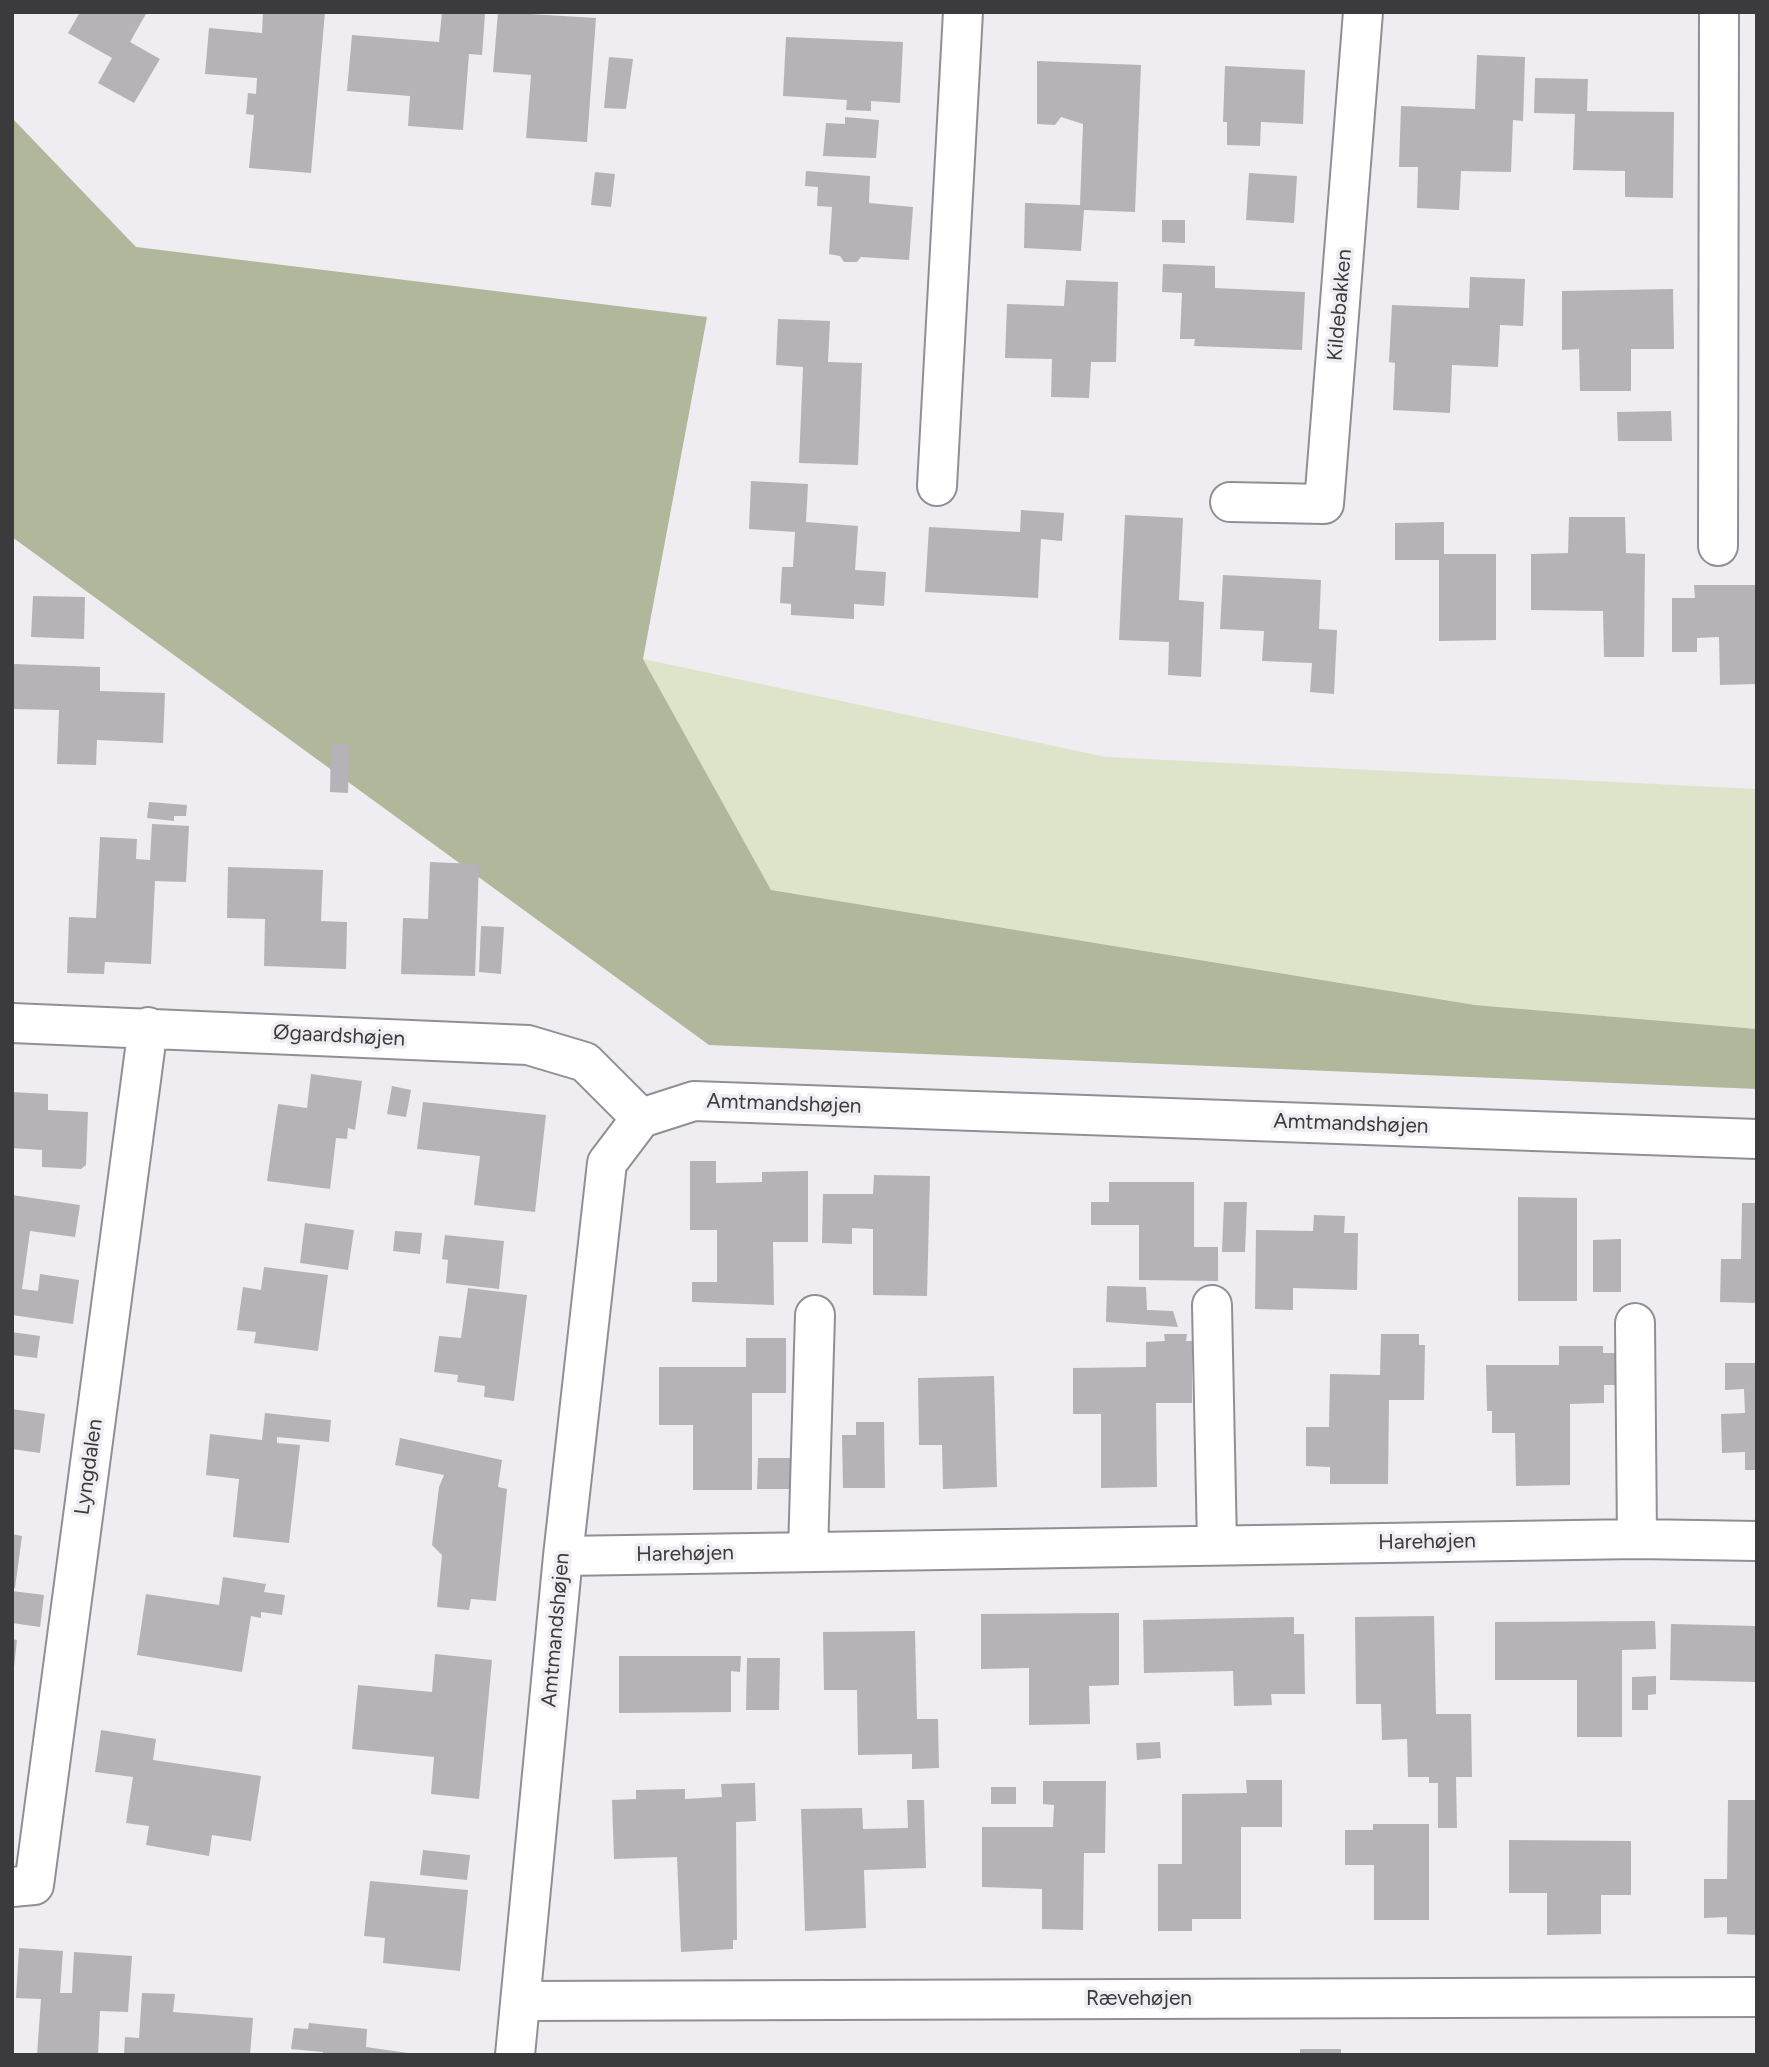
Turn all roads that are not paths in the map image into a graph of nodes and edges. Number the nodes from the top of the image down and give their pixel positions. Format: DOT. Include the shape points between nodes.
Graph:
graph roads {
  1 [pos="963,12"];
  2 [pos="1363,12"];
  3 [pos="1719,12"];
  4 [pos="937,486"];
  5 [pos="1230,502"];
  6 [pos="1718,546"];
  7 [pos="12,1023"];
  8 [pos="148,1027"];
  9 [pos="641,1118"];
  10 [pos="1757,1139"];
  11 [pos="1212,1306"];
  12 [pos="815,1315"];
  13 [pos="1635,1323"];
  14 [pos="1637,1539"];
  15 [pos="1757,1541"];
  16 [pos="1217,1545"];
  17 [pos="808,1552"];
  18 [pos="563,1556"];
  19 [pos="12,1887"];
  20 [pos="1757,1997"];
  21 [pos="522,2001"];
  22 [pos="514,2055"];
  1 -- 4 [label="street"];
  2 -- 5 [label="street, Kildebakken" via="1324,504"];
  3 -- 6 [label="street"];
  7 -- 8 [label="street, Øgaardshøjen"];
  8 -- 9 [label="street, Øgaardshøjen" via="528,1045 585,1062"];
  8 -- 19 [label="street, Lyngdalen" via="34,1885"];
  9 -- 10 [label="street, Amtmandshøjen" via="694,1101"];
  9 -- 18 [label="street, Amtmandshøjen" via="607,1163"];
  11 -- 16 [label="street"];
  12 -- 17 [label="street"];
  13 -- 14 [label="street"];
  14 -- 15 [label="street, Harehøjen"];
  14 -- 16 [label="street, Harehøjen"];
  16 -- 17 [label="street, Harehøjen"];
  17 -- 18 [label="street, Harehøjen"];
  18 -- 21 [label="street, Amtmandshøjen"];
  20 -- 21 [label="street, Rævehøjen"];
  21 -- 22 [label="street, Amtmandshøjen"];
}
